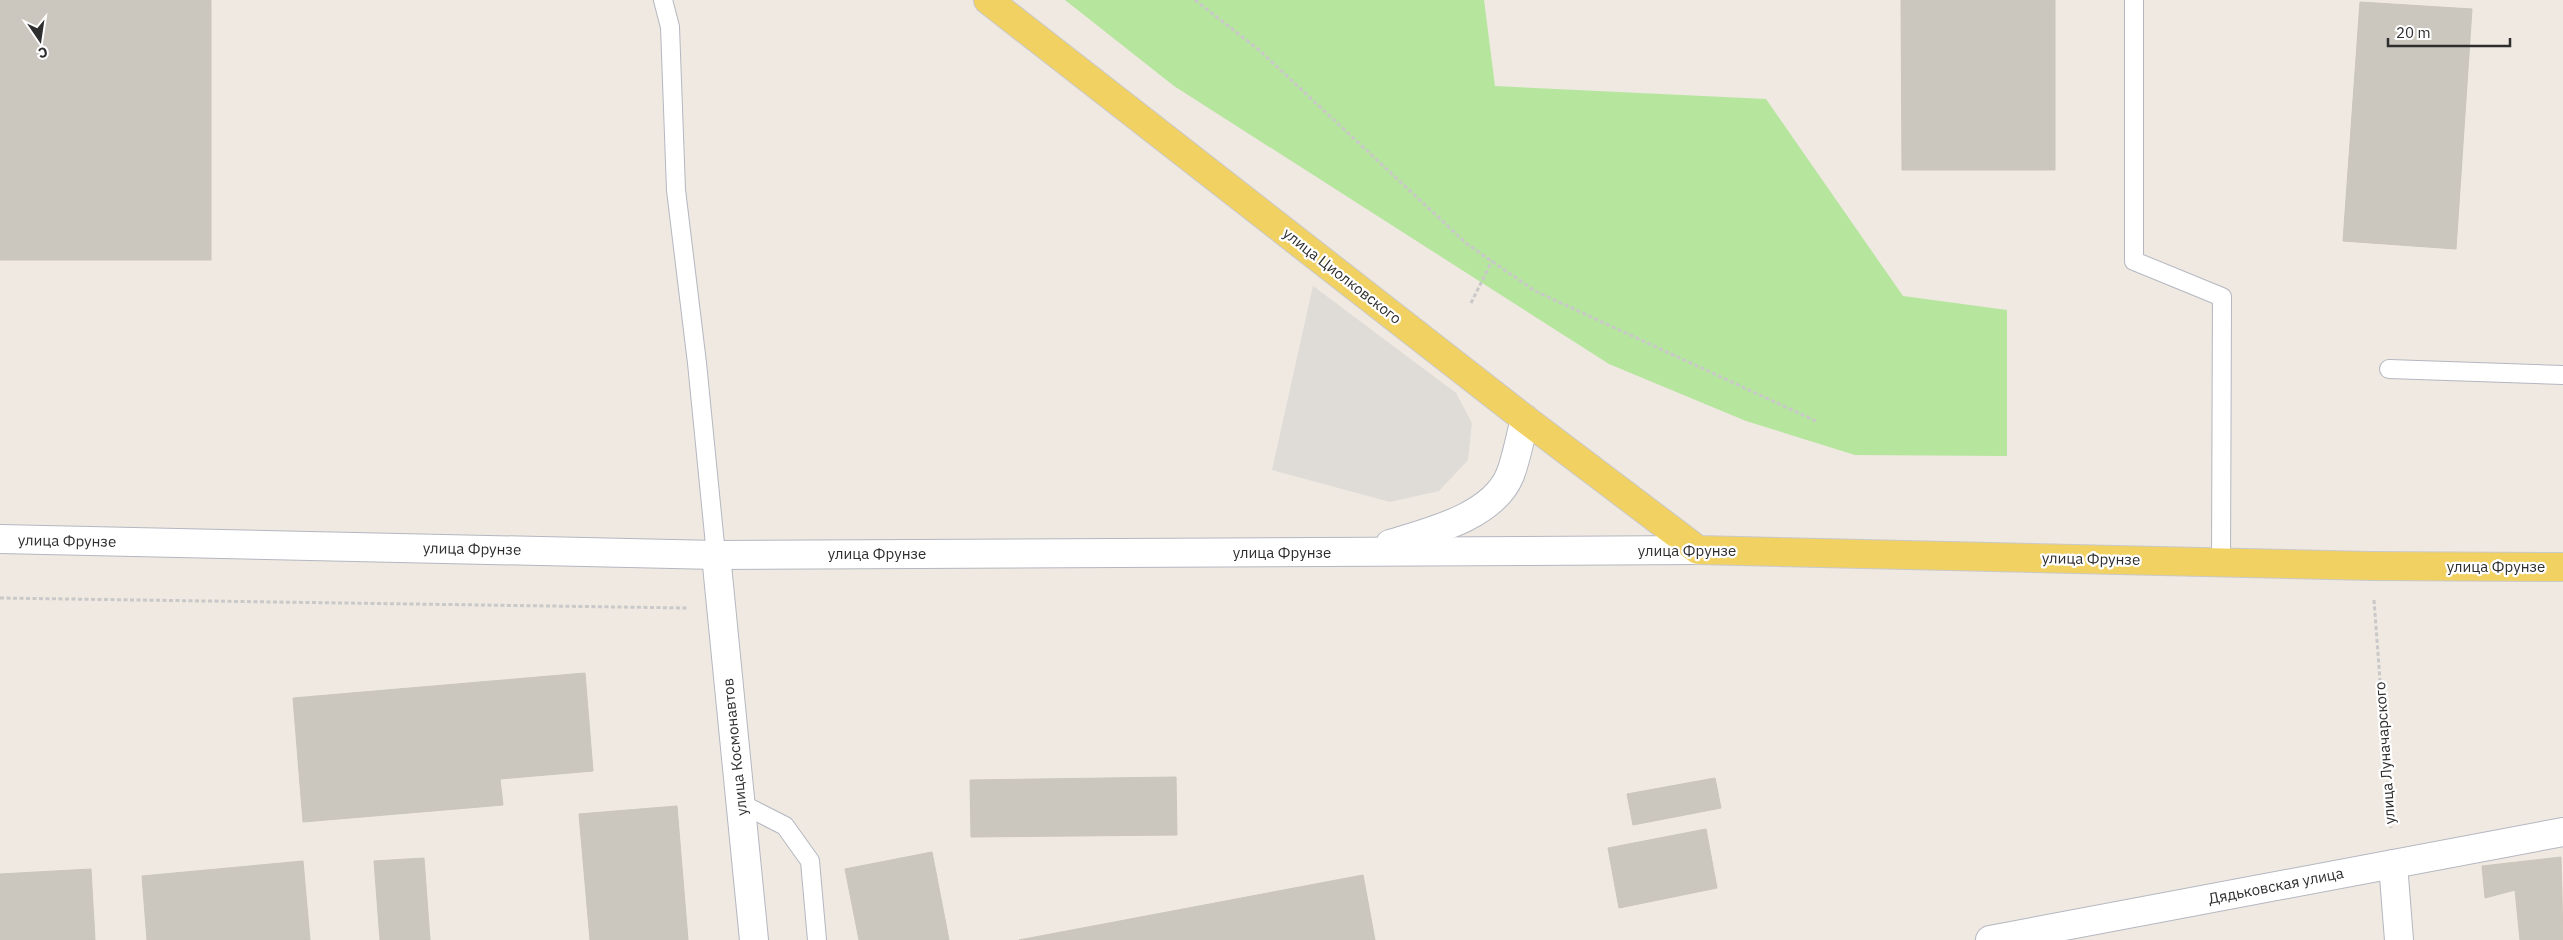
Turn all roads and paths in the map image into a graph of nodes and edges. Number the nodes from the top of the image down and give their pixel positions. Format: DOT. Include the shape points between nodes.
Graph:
graph roads {
  1 [pos="663,0"];
  2 [pos="988,0"];
  3 [pos="1195,0"];
  4 [pos="2134,0"];
  5 [pos="1492,261"];
  6 [pos="1472,303"];
  7 [pos="2389,368"];
  8 [pos="2563,375"];
  9 [pos="1525,419"];
  10 [pos="1816,421"];
  11 [pos="0,539"];
  12 [pos="1698,550"];
  13 [pos="1362,553"];
  14 [pos="716,555"];
  15 [pos="2221,562"];
  16 [pos="2372,566"];
  17 [pos="2563,567"];
  18 [pos="0,598"];
  19 [pos="721,609"];
  20 [pos="740,803"];
  21 [pos="2563,832"];
  22 [pos="2393,864"];
  23 [pos="754,940"];
  24 [pos="817,940"];
  25 [pos="1990,940"];
  26 [pos="2399,940"];
  1 -- 14 [label="lane" via="670,27 676,190"];
  2 -- 9 [label="main road, улица Циолковского"];
  3 -- 5 [label="path" via="1259,50 1467,244"];
  4 -- 15 [label="lane" via="2134,261 2222,296"];
  5 -- 6 [label="path"];
  5 -- 10 [label="path" via="1535,291"];
  7 -- 8 [label="lane"];
  9 -- 12 [label="main road, улица Циолковского"];
  9 -- 13 [label="main road" via="1510,476 1490,502 1449,525"];
  11 -- 14 [label="main road, улица Фрунзе"];
  12 -- 13 [label="main road, улица Фрунзе"];
  12 -- 15 [label="main road, улица Фрунзе"];
  13 -- 14 [label="main road, улица Фрунзе"];
  14 -- 19 [label="main road, улица Космонавтов"];
  15 -- 16 [label="main road, улица Фрунзе"];
  16 -- 17 [label="main road, улица Фрунзе"];
  16 -- 22 [label="path, улица Луначарского"];
  18 -- 19 [label="path"];
  19 -- 20 [label="main road, улица Космонавтов"];
  20 -- 23 [label="main road, улица Космонавтов"];
  20 -- 24 [label="lane" via="785,826 810,861"];
  21 -- 22 [label="main road, Дядьковская улица"];
  22 -- 25 [label="main road, Дядьковская улица"];
  22 -- 26 [label="main road"];
}
